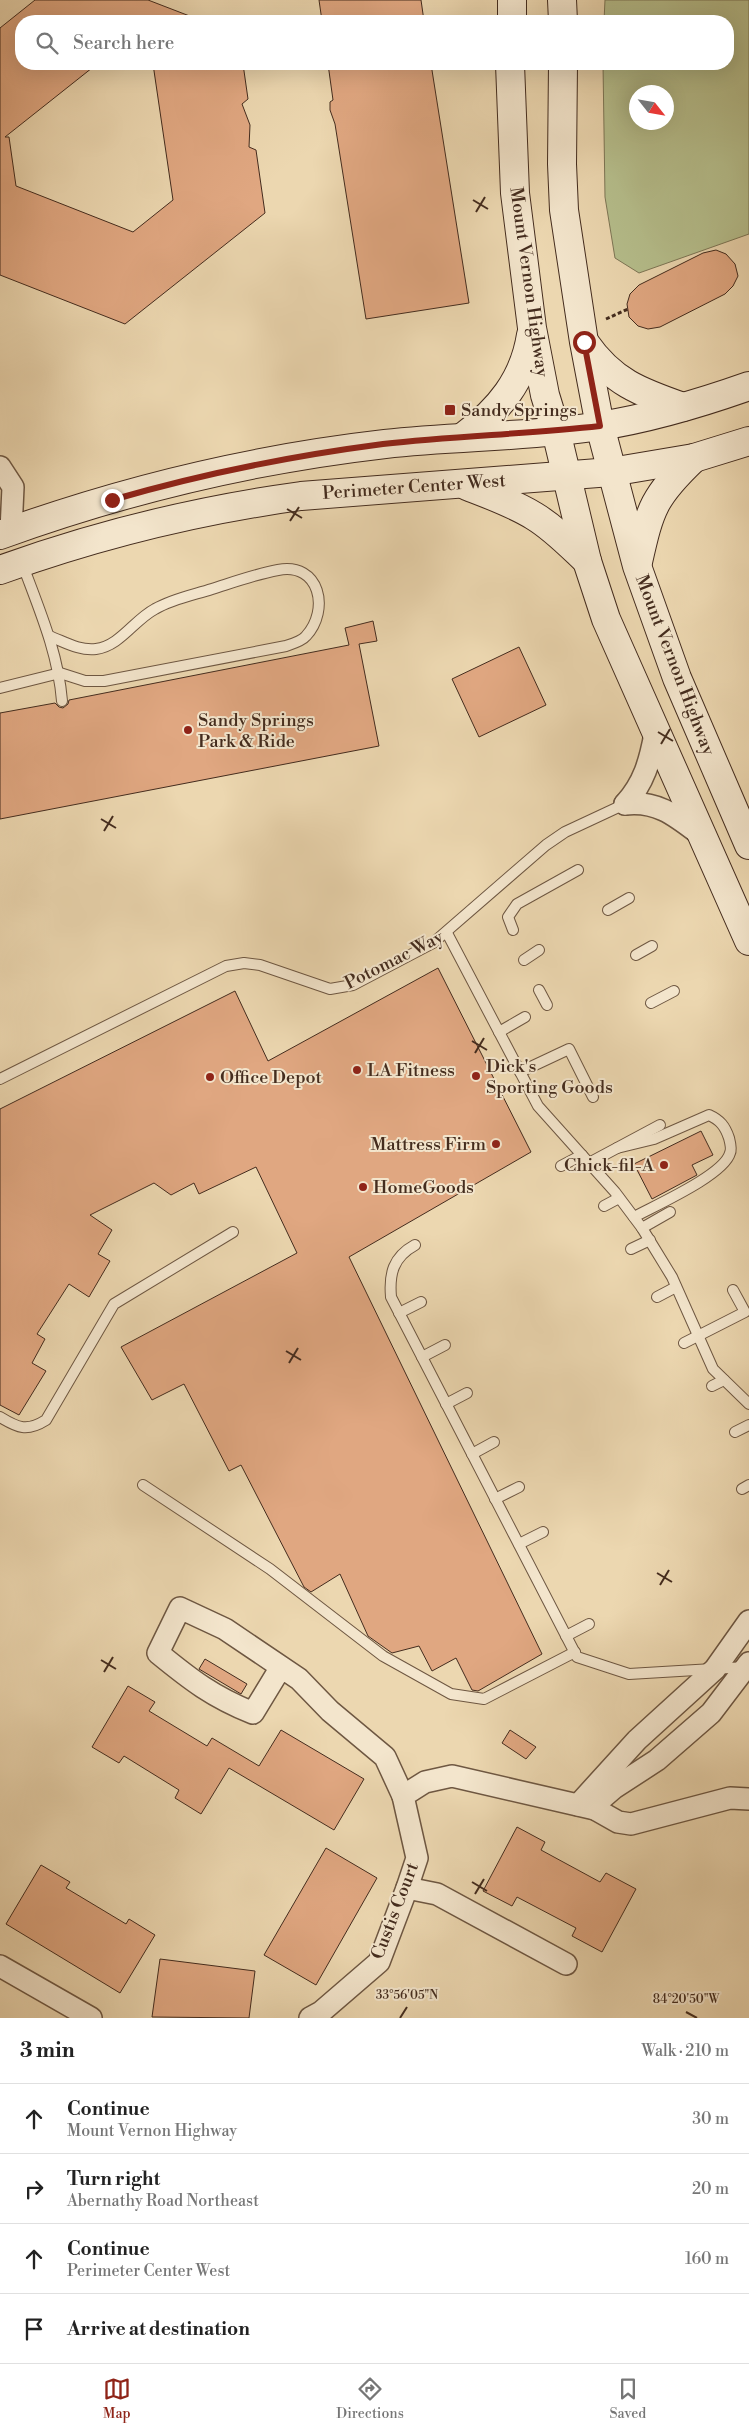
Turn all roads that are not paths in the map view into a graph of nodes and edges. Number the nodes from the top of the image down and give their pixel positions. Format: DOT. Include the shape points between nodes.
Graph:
graph roads {
  1 [pos="512,0"];
  2 [pos="562,0"];
  3 [pos="512,15"];
  4 [pos="563,15"];
  5 [pos="510,70"];
  6 [pos="563,70"];
  7 [pos="532,328"];
  8 [pos="584,342"];
  9 [pos="749,386"];
  10 [pos="684,407"];
  11 [pos="600,426"];
  12 [pos="556,431"];
  13 [pos="463,436"];
  14 [pos="749,441"];
  15 [pos="694,458"];
  16 [pos="0,466"];
  17 [pos="611,472"];
  18 [pos="568,477"];
  19 [pos="461,483"];
  20 [pos="4,529"];
  21 [pos="587,561"];
  22 [pos="11,566"];
  23 [pos="637,566"];
  24 [pos="49,636"];
  25 [pos="60,673"];
  26 [pos="0,688"];
  27 [pos="62,701"];
  28 [pos="655,734"];
  29 [pos="625,804"];
  30 [pos="702,836"];
  31 [pos="749,845"];
  32 [pos="578,870"];
  33 [pos="629,898"];
  34 [pos="608,910"];
  35 [pos="513,930"];
  36 [pos="447,933"];
  37 [pos="749,940"];
  38 [pos="652,946"];
  39 [pos="539,950"];
  40 [pos="636,955"];
  41 [pos="524,960"];
  42 [pos="538,990"];
  43 [pos="674,991"];
  44 [pos="651,1003"];
  45 [pos="546,1005"];
  46 [pos="525,1017"];
  47 [pos="499,1032"];
  48 [pos="520,1072"];
  49 [pos="0,1079"];
  50 [pos="593,1097"];
  51 [pos="660,1125"];
  52 [pos="617,1148"];
  53 [pos="582,1154"];
  54 [pos="589,1163"];
  55 [pos="561,1166"];
  56 [pos="619,1198"];
  57 [pos="604,1206"];
  58 [pos="670,1212"];
  59 [pos="634,1217"];
  60 [pos="642,1228"];
  61 [pos="233,1232"];
  62 [pos="650,1240"];
  63 [pos="415,1245"];
  64 [pos="631,1250"];
  65 [pos="676,1287"];
  66 [pos="733,1290"];
  67 [pos="657,1297"];
  68 [pos="421,1302"];
  69 [pos="399,1313"];
  70 [pos="698,1336"];
  71 [pos="684,1343"];
  72 [pos="445,1346"];
  73 [pos="422,1357"];
  74 [pos="724,1380"];
  75 [pos="712,1386"];
  76 [pos="467,1393"];
  77 [pos="446,1404"];
  78 [pos="749,1404"];
  79 [pos="0,1417"];
  80 [pos="749,1425"];
  81 [pos="735,1432"];
  82 [pos="494,1442"];
  83 [pos="472,1454"];
  84 [pos="143,1485"];
  85 [pos="519,1486"];
  86 [pos="495,1499"];
  87 [pos="543,1532"];
  88 [pos="519,1544"];
  89 [pos="749,1621"];
  90 [pos="590,1624"];
  91 [pos="566,1636"];
  92 [pos="575,1652"];
  93 [pos="747,1665"];
  94 [pos="281,1667"];
  95 [pos="715,1669"];
  96 [pos="403,1796"];
  97 [pos="749,1799"];
  98 [pos="586,1807"];
  99 [pos="407,1888"];
  100 [pos="566,1964"];
  101 [pos="0,1966"];
  102 [pos="91,2018"];
  103 [pos="310,2018"];
  1 -- 3 [label="main road"];
  2 -- 4 [label="main road"];
  5 -- 7 [label="main road, Mount Vernon Highway" via="515,193"];
  6 -- 8 [label="main road, Mount Vernon Highway" via="564,210"];
  7 -- 12 [label="main road, Mount Vernon Highway" via="545,395"];
  7 -- 13 [label="main road" via="528,354 516,382 496,409"];
  8 -- 10 [label="main road" via="616,378 643,393"];
  8 -- 11 [label="main road, Mount Vernon Highway"];
  9 -- 10 [label="main road"];
  10 -- 11 [label="main road"];
  11 -- 12 [label="main road"];
  11 -- 17 [label="main road, Mount Vernon Highway"];
  12 -- 13 [label="main road"];
  12 -- 18 [label="main road, Mount Vernon Highway"];
  13 -- 20 [label="main road" via="250,464"];
  14 -- 15 [label="main road, Perimeter Center West"];
  15 -- 17 [label="main road, Perimeter Center West"];
  15 -- 23 [label="main road" via="656,498 646,523"];
  16 -- 20 [label="street" via="13,487"];
  17 -- 18 [label="main road, Perimeter Center West"];
  17 -- 23 [label="main road, Mount Vernon Highway"];
  18 -- 19 [label="main road, Perimeter Center West"];
  18 -- 21 [label="main road, Mount Vernon Highway"];
  19 -- 21 [label="main road" via="535,516"];
  19 -- 22 [label="main road, Perimeter Center West" via="258,502 168,520"];
  20 -- 22 [label="street"];
  21 -- 28 [label="main road, Mount Vernon Highway" via="606,619"];
  22 -- 24 [label="lane"];
  23 -- 31 [label="main road, Mount Vernon Highway" via="677,678"];
  24 -- 25 [label="lane"];
  24 -- 25 [label="lane" via="81,649 98,649 116,642 154,610 173,601 280,569 299,570 317,590 320,605 316,622 305,638 286,646 104,681 85,681"];
  25 -- 26 [label="lane"];
  25 -- 27 [label="lane"];
  28 -- 29 [label="street, Potomac Way" via="648,767"];
  28 -- 30 [label="main road, Mount Vernon Highway"];
  29 -- 30 [label="street, Potomac Way" via="642,802 660,807"];
  29 -- 36 [label="lane, Potomac Way" via="566,832 546,846"];
  30 -- 37 [label="main road, Mount Vernon Highway"];
  32 -- 35 [label="lane" via="518,904 508,916"];
  33 -- 34 [label="lane"];
  36 -- 47 [label="lane"];
  36 -- 49 [label="lane, Potomac Way" via="342,988 330,989 260,965 226,966"];
  38 -- 40 [label="lane"];
  39 -- 41 [label="lane"];
  42 -- 45 [label="lane"];
  43 -- 44 [label="lane"];
  46 -- 47 [label="lane"];
  47 -- 48 [label="lane"];
  48 -- 50 [label="lane" via="569,1049"];
  48 -- 53 [label="lane" via="538,1106"];
  51 -- 52 [label="lane"];
  52 -- 54 [label="lane"];
  52 -- 59 [label="lane" via="648,1141 709,1115 725,1127 729,1140 731,1152 713,1174"];
  53 -- 54 [label="lane"];
  53 -- 55 [label="lane"];
  54 -- 56 [label="lane"];
  56 -- 57 [label="lane"];
  56 -- 59 [label="lane"];
  58 -- 60 [label="lane"];
  59 -- 60 [label="lane"];
  60 -- 62 [label="lane"];
  61 -- 79 [label="lane" via="114,1304 46,1420 18,1428"];
  62 -- 64 [label="lane"];
  62 -- 65 [label="lane"];
  63 -- 69 [label="lane" via="404,1252 390,1277 391,1297"];
  65 -- 67 [label="lane"];
  65 -- 70 [label="lane"];
  66 -- 70 [label="lane" via="745,1312"];
  68 -- 69 [label="lane"];
  69 -- 73 [label="lane"];
  70 -- 71 [label="lane"];
  70 -- 74 [label="lane" via="713,1369"];
  72 -- 73 [label="lane"];
  73 -- 77 [label="lane"];
  74 -- 75 [label="lane"];
  74 -- 78 [label="lane"];
  76 -- 77 [label="lane"];
  77 -- 83 [label="lane"];
  80 -- 81 [label="lane"];
  82 -- 83 [label="lane"];
  83 -- 86 [label="lane"];
  84 -- 92 [label="lane" via="270,1569 384,1656 451,1694 484,1699"];
  85 -- 86 [label="lane"];
  86 -- 88 [label="lane"];
  87 -- 88 [label="lane"];
  88 -- 91 [label="lane"];
  89 -- 95 [label="street"];
  90 -- 91 [label="lane"];
  91 -- 92 [label="lane"];
  92 -- 95 [label="lane" via="577,1657 629,1674"];
  93 -- 95 [label="lane"];
  93 -- 98 [label="street" via="712,1714 657,1760"];
  94 -- 94 [label="street, Custis Court" via="225,1629 180,1608 158,1653 222,1700 253,1713"];
  94 -- 96 [label="street, Custis Court" via="299,1679 330,1711 385,1757"];
  95 -- 98 [label="street" via="637,1740"];
  96 -- 98 [label="street" via="425,1782 452,1776"];
  96 -- 99 [label="street, Custis Court" via="417,1858"];
  97 -- 98 [label="street" via="730,1798 631,1824 618,1822"];
  99 -- 100 [label="street" via="437,1894"];
  99 -- 103 [label="street, Custis Court" via="379,1962"];
  101 -- 102 [label="street"];
}
